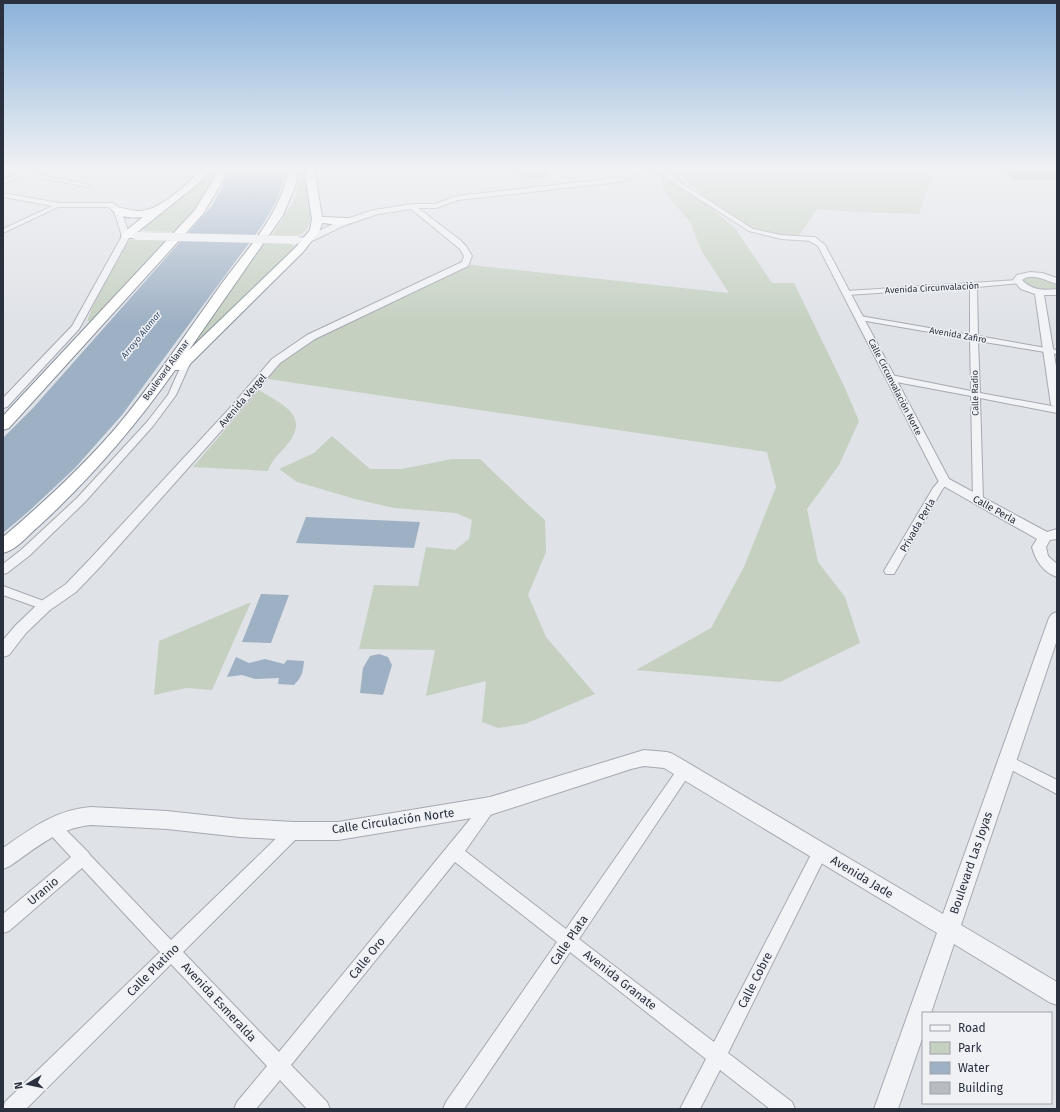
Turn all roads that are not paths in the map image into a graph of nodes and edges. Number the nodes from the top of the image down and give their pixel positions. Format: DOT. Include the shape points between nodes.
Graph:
graph roads {
  1 [pos="317,219"];
  2 [pos="28,220"];
  3 [pos="120,220"];
  4 [pos="146,220"];
  5 [pos="192,220"];
  6 [pos="273,220"];
  7 [pos="324,220"];
  8 [pos="353,220"];
  9 [pos="428,220"];
  10 [pos="735,220"];
  11 [pos="347,222"];
  12 [pos="3,223"];
  13 [pos="15,226"];
  14 [pos="3,231"];
  15 [pos="126,236"];
  16 [pos="309,239"];
  17 [pos="812,239"];
  18 [pos="1057,281"];
  19 [pos="1018,282"];
  20 [pos="973,286"];
  21 [pos="1039,292"];
  22 [pos="1057,292"];
  23 [pos="847,293"];
  24 [pos="860,318"];
  25 [pos="974,338"];
  26 [pos="1053,351"];
  27 [pos="188,360"];
  28 [pos="891,378"];
  29 [pos="152,390"];
  30 [pos="975,394"];
  31 [pos="3,405"];
  32 [pos="1057,406"];
  33 [pos="1057,410"];
  34 [pos="3,424"];
  35 [pos="944,481"];
  36 [pos="978,500"];
  37 [pos="1051,536"];
  38 [pos="3,547"];
  39 [pos="3,570"];
  40 [pos="890,571"];
  41 [pos="1057,572"];
  42 [pos="3,590"];
  43 [pos="45,606"];
  44 [pos="1056,627"];
  45 [pos="3,652"];
  46 [pos="667,760"];
  47 [pos="1007,761"];
  48 [pos="684,771"];
  49 [pos="1057,787"];
  50 [pos="490,806"];
  51 [pos="52,826"];
  52 [pos="294,831"];
  53 [pos="454,852"];
  54 [pos="820,852"];
  55 [pos="83,857"];
  56 [pos="3,859"];
  57 [pos="3,925"];
  58 [pos="948,929"];
  59 [pos="568,940"];
  60 [pos="172,952"];
  61 [pos="1057,994"];
  62 [pos="717,1056"];
  63 [pos="279,1066"];
  64 [pos="12,1109"];
  65 [pos="244,1109"];
  66 [pos="320,1109"];
  67 [pos="453,1109"];
  68 [pos="690,1109"];
  69 [pos="786,1109"];
  70 [pos="886,1109"];
  1 -- 16 [label="highway" via="315,230"];
  2 -- 13 [label="street"];
  3 -- 15 [label="street"];
  4 -- 15 [label="highway"];
  5 -- 34 [label="highway"];
  6 -- 29 [label="highway, Boulevard Alamar"];
  7 -- 11 [label="highway"];
  8 -- 11 [label="street"];
  9 -- 43 [label="street, Avenida Vergel" via="463,247 468,253 465,264 311,337 276,361 95,563 71,588"];
  10 -- 17 [label="street" via="751,230 781,237"];
  11 -- 16 [label="street"];
  12 -- 13 [label="street"];
  13 -- 14 [label="street"];
  15 -- 16 [label="street, bridge"];
  15 -- 31 [label="street" via="76,327"];
  16 -- 27 [label="highway"];
  17 -- 23 [label="street" via="821,245"];
  18 -- 19 [label="street" via="1045,276 1025,275 1018,277"];
  19 -- 20 [label="street, Avenida Circunvalación"];
  19 -- 21 [label="street"];
  20 -- 23 [label="street, Avenida Circunvalación"];
  20 -- 25 [label="street, Calle Radio"];
  21 -- 22 [label="street"];
  21 -- 26 [label="street"];
  23 -- 24 [label="street, Calle Circunvalación Norte"];
  24 -- 25 [label="street, Avenida Zafiro"];
  24 -- 28 [label="street, Calle Circunvalación Norte"];
  25 -- 26 [label="street, Avenida Zafiro"];
  25 -- 30 [label="street, Calle Radio"];
  26 -- 32 [label="street"];
  27 -- 29 [label="highway"];
  27 -- 39 [label="street" via="172,395 150,424 81,500"];
  28 -- 30 [label="street"];
  28 -- 35 [label="street, Calle Circunvalación Norte"];
  29 -- 38 [label="highway, Boulevard Alamar" via="102,453 49,507"];
  30 -- 33 [label="street"];
  30 -- 36 [label="street, Calle Radio"];
  35 -- 36 [label="street, Calle Perla"];
  35 -- 40 [label="street, Privada Perla"];
  36 -- 37 [label="street, Calle Perla"];
  37 -- 41 [label="street" via="1039,547 1042,558"];
  42 -- 43 [label="street"];
  43 -- 45 [label="street, Avenida Vergel" via="21,629"];
  44 -- 47 [label="street, Boulevard Las Joyas"];
  46 -- 48 [label="street, Avenida Jade"];
  46 -- 50 [label="street, Calle Circulación Norte" via="644,758 631,761"];
  47 -- 49 [label="street"];
  47 -- 58 [label="street, Boulevard Las Joyas"];
  48 -- 54 [label="street, Avenida Jade"];
  48 -- 59 [label="street, Calle Plata"];
  50 -- 52 [label="street, Calle Circulación Norte" via="338,831"];
  50 -- 53 [label="street, Calle Oro"];
  51 -- 52 [label="street, Calle Circulación Norte" via="91,816"];
  51 -- 55 [label="street, Avenida Esmeralda"];
  51 -- 56 [label="street, Calle Circulación Norte"];
  52 -- 60 [label="street, Calle Platino"];
  53 -- 59 [label="street, Avenida Granate"];
  53 -- 63 [label="street, Calle Oro"];
  54 -- 58 [label="street, Avenida Jade"];
  54 -- 62 [label="street, Calle Cobre"];
  55 -- 57 [label="street, Uranio"];
  55 -- 60 [label="street, Avenida Esmeralda"];
  58 -- 61 [label="street, Avenida Jade"];
  58 -- 70 [label="street, Boulevard Las Joyas"];
  59 -- 62 [label="street, Avenida Granate"];
  59 -- 67 [label="street, Calle Plata"];
  60 -- 63 [label="street, Avenida Esmeralda"];
  60 -- 64 [label="street, Calle Platino"];
  62 -- 68 [label="street, Calle Cobre"];
  62 -- 69 [label="street, Avenida Granate"];
  63 -- 65 [label="street, Calle Oro"];
  63 -- 66 [label="street, Avenida Esmeralda"];
}
